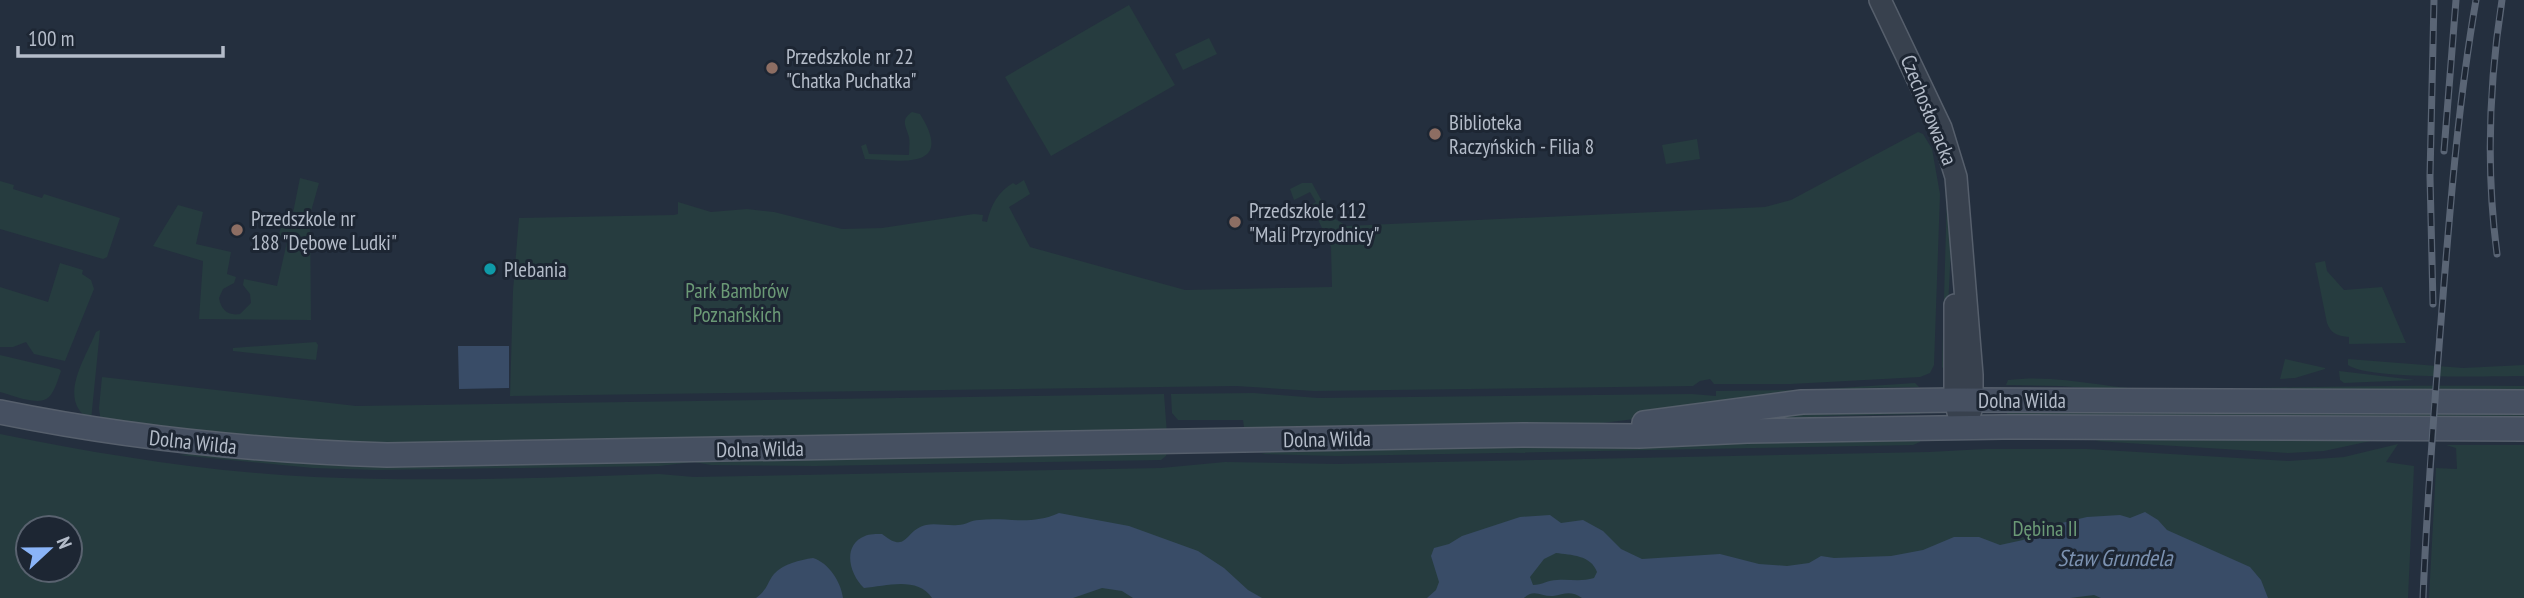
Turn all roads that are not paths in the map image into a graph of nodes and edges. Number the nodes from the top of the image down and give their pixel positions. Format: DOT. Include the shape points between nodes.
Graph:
graph roads {
  1 [pos="1880,0"];
  2 [pos="1964,400"];
  3 [pos="2524,402"];
  4 [pos="0,412"];
  5 [pos="1965,427"];
  6 [pos="2524,429"];
  7 [pos="1522,435"];
  1 -- 2 [label="street, Czechosłowacka" via="1941,128 1957,188 1962,267 1955,299"];
  2 -- 3 [label="main road, Dolna Wilda"];
  2 -- 5 [label="street, Czechosłowacka"];
  2 -- 7 [label="main road, Dolna Wilda" via="1802,402"];
  4 -- 7 [label="main road, Dolna Wilda" via="197,443 387,455"];
  5 -- 6 [label="main road, Dolna Wilda"];
  5 -- 7 [label="main road, Dolna Wilda"];
}
